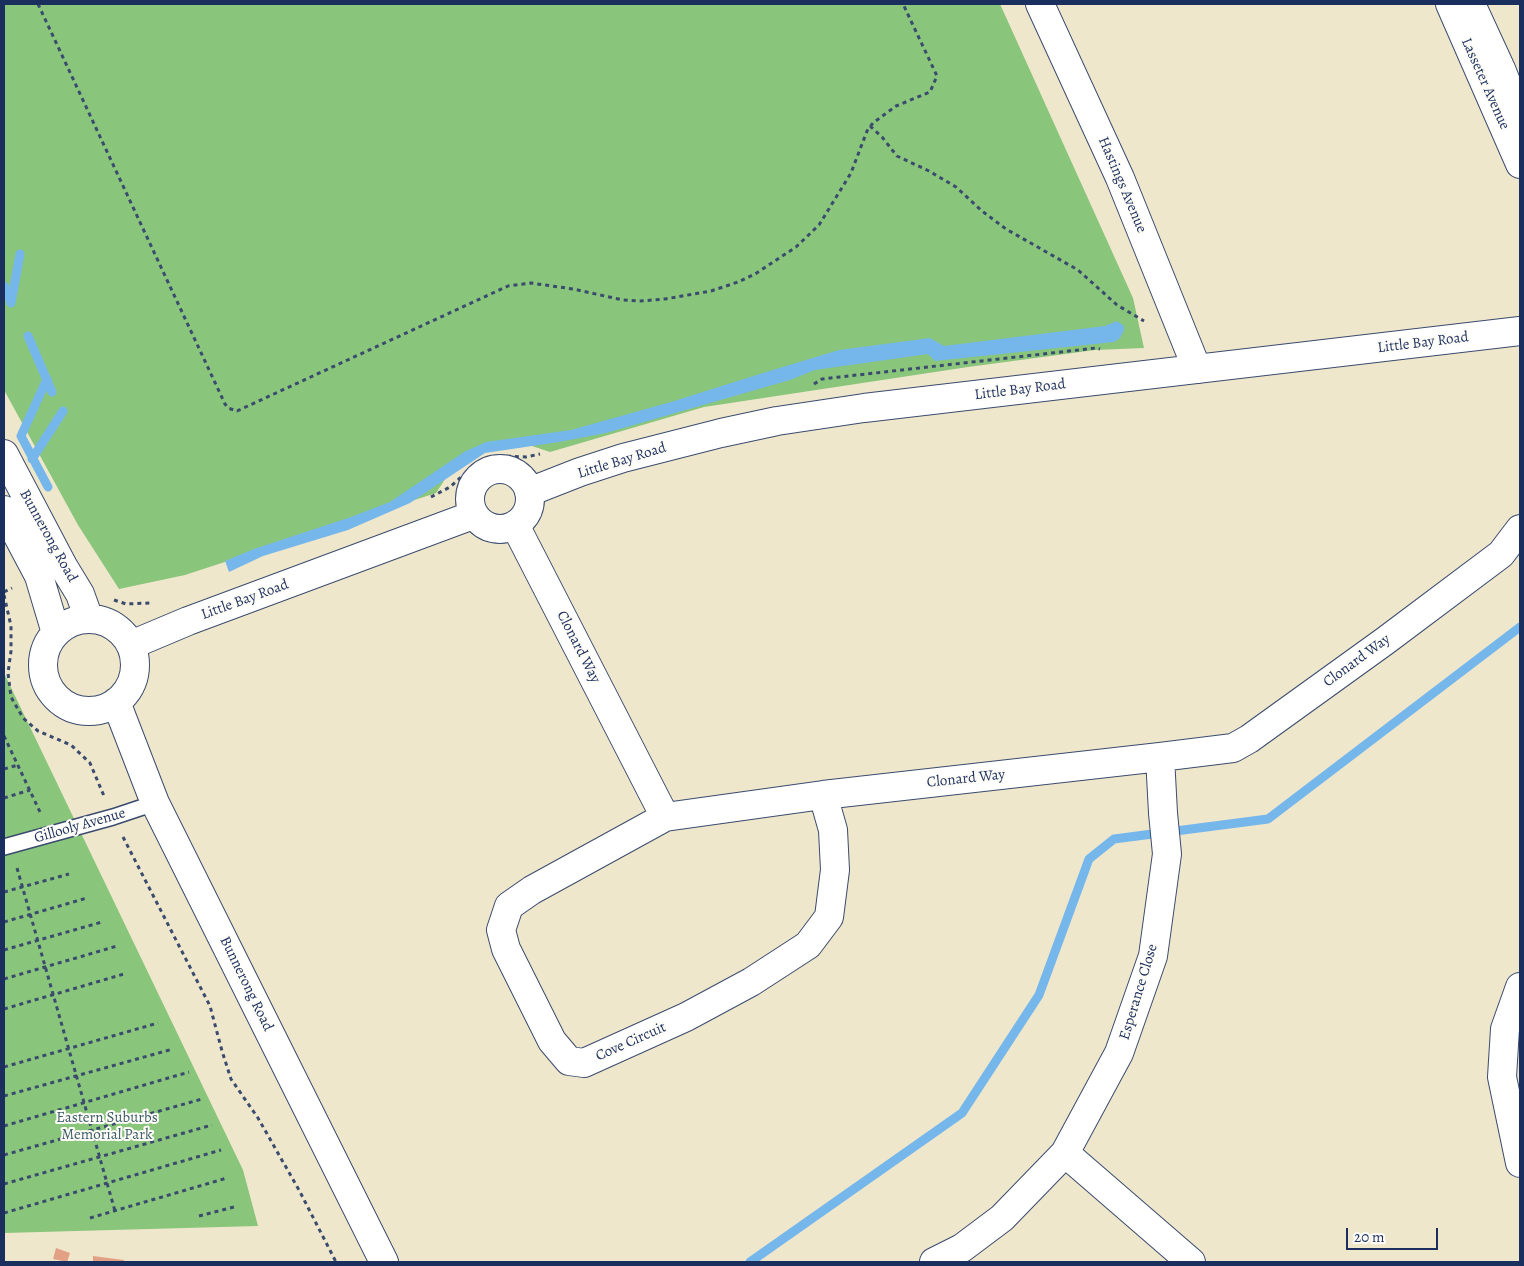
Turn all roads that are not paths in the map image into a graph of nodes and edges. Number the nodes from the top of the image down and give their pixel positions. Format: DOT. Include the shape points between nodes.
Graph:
graph roads {
  1 [pos="1040,4"];
  2 [pos="1450,4"];
  3 [pos="1471,4"];
  4 [pos="1520,117"];
  5 [pos="1520,164"];
  6 [pos="1520,331"];
  7 [pos="1197,369"];
  8 [pos="4,454"];
  9 [pos="530,492"];
  10 [pos="4,510"];
  11 [pos="473,515"];
  12 [pos="516,526"];
  13 [pos="1520,529"];
  14 [pos="89,619"];
  15 [pos="56,633"];
  16 [pos="131,645"];
  17 [pos="116,702"];
  18 [pos="1160,757"];
  19 [pos="823,795"];
  20 [pos="155,803"];
  21 [pos="665,817"];
  22 [pos="4,847"];
  23 [pos="1520,987"];
  24 [pos="1065,1153"];
  25 [pos="1520,1163"];
  26 [pos="384,1262"];
  27 [pos="934,1262"];
  28 [pos="1191,1262"];
  1 -- 7 [label="street, Hastings Avenue" via="1120,178"];
  2 -- 5 [label="street, Lasseter Avenue"];
  3 -- 4 [label="street, Lasseter Avenue"];
  6 -- 7 [label="street, Little Bay Road"];
  7 -- 9 [label="street, Little Bay Road" via="864,408 776,422 624,458"];
  8 -- 14 [label="street, Bunnerong Road" via="80,594"];
  9 -- 11 [label="street" via="520,476 511,471 502,469 484,473 477,479 469,496"];
  9 -- 12 [label="street" via="528,511"];
  10 -- 15 [label="street, Bunnerong Road" via="39,576"];
  11 -- 12 [label="street" via="487,527 497,530"];
  11 -- 16 [label="street, Little Bay Road"];
  12 -- 21 [label="street, Clonard Way"];
  13 -- 18 [label="street, Clonard Way" via="1501,554 1249,739 1233,748"];
  14 -- 15 [label="street" via="65,625"];
  14 -- 16 [label="street" via="113,625"];
  15 -- 17 [label="street" via="47,645 43,660 44,675 54,695 72,708 87,711 102,709"];
  16 -- 17 [label="street" via="135,657 132,682"];
  17 -- 20 [label="street, Bunnerong Road"];
  18 -- 19 [label="street, Clonard Way"];
  18 -- 24 [label="street, Esperance Close" via="1167,854 1154,956 1119,1054"];
  19 -- 21 [label="street, Clonard Way"];
  19 -- 21 [label="street, Cove Circuit" via="833,830 835,870 829,917 808,945 751,982 686,1017 584,1063 569,1061 552,1041 506,949 500,930 509,906"];
  20 -- 22 [label="lane, Gillooly Avenue" via="113,818"];
  20 -- 26 [label="street, Bunnerong Road"];
  23 -- 25 [label="street" via="1506,1029 1502,1077"];
  24 -- 27 [label="street, Esperance Close" via="1002,1218 962,1248"];
  24 -- 28 [label="street"];
}
